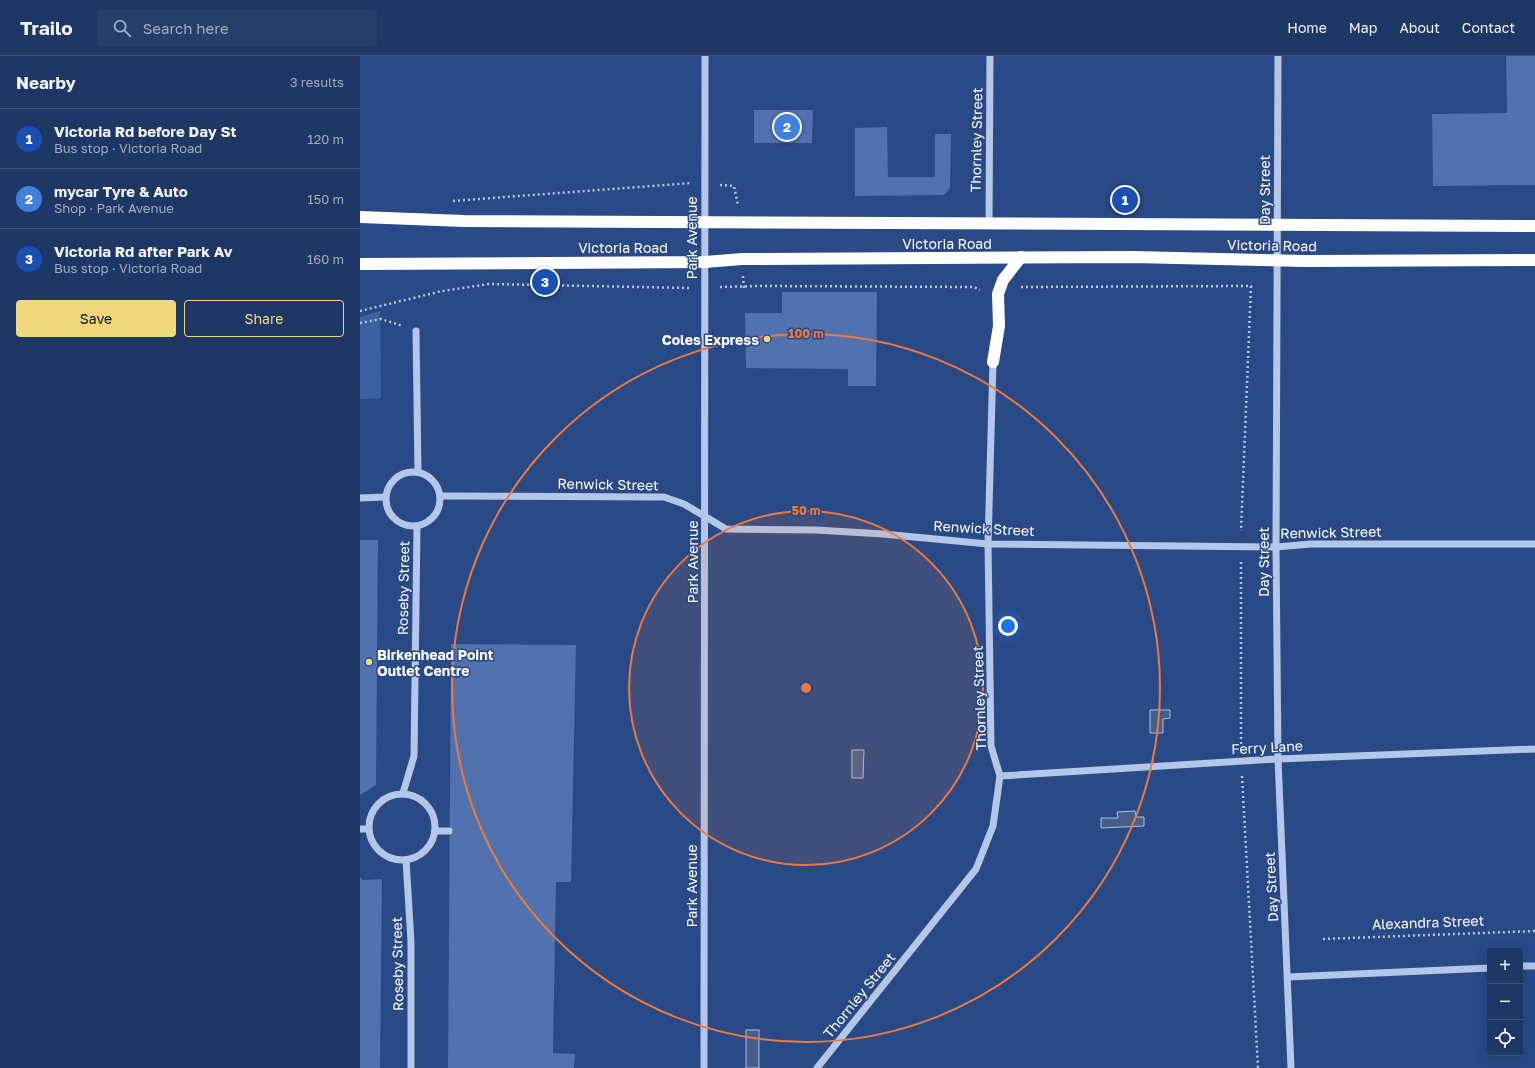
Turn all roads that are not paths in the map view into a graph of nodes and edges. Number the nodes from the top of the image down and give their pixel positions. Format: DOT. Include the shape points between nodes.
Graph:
graph roads {
  1 [pos="705,56"];
  2 [pos="990,56"];
  3 [pos="1278,56"];
  4 [pos="360,217"];
  5 [pos="704,222"];
  6 [pos="989,224"];
  7 [pos="1277,224"];
  8 [pos="1535,226"];
  9 [pos="1021,257"];
  10 [pos="1277,260"];
  11 [pos="1535,260"];
  12 [pos="705,262"];
  13 [pos="360,264"];
  14 [pos="416,331"];
  15 [pos="993,362"];
  16 [pos="418,472"];
  17 [pos="440,496"];
  18 [pos="385,497"];
  19 [pos="360,498"];
  20 [pos="705,516"];
  21 [pos="417,526"];
  22 [pos="988,544"];
  23 [pos="1535,544"];
  24 [pos="1276,547"];
  25 [pos="1535,749"];
  26 [pos="1278,759"];
  27 [pos="1000,776"];
  28 [pos="403,793"];
  29 [pos="360,829"];
  30 [pos="368,829"];
  31 [pos="435,831"];
  32 [pos="449,831"];
  33 [pos="406,860"];
  34 [pos="1523,966"];
  35 [pos="1535,966"];
  36 [pos="1487,968"];
  37 [pos="1288,977"];
  38 [pos="411,1068"];
  39 [pos="704,1068"];
  40 [pos="817,1068"];
  41 [pos="1291,1068"];
  1 -- 5 [label="street, Park Avenue"];
  2 -- 6 [label="street, Thornley Street"];
  3 -- 7 [label="street, Day Street"];
  4 -- 5 [label="highway, Victoria Road" via="464,221"];
  5 -- 6 [label="highway, Victoria Road"];
  5 -- 12 [label="street, Park Avenue"];
  6 -- 7 [label="highway, Victoria Road"];
  7 -- 8 [label="highway, Victoria Road"];
  7 -- 10 [label="street, Day Street"];
  9 -- 10 [label="highway, Victoria Road"];
  9 -- 12 [label="highway, Victoria Road" via="742,259"];
  9 -- 15 [label="highway" via="1003,280 998,294 999,326"];
  10 -- 11 [label="highway, Victoria Road"];
  10 -- 24 [label="street, Day Street"];
  12 -- 13 [label="highway, Victoria Road"];
  12 -- 20 [label="street, Park Avenue"];
  14 -- 16 [label="street"];
  15 -- 22 [label="street, Thornley Street"];
  16 -- 17 [label="street" via="430,478 439,489"];
  16 -- 18 [label="street" via="408,472 392,480"];
  17 -- 20 [label="street, Renwick Street" via="664,497 684,504"];
  17 -- 21 [label="street" via="437,512 425,523"];
  18 -- 19 [label="street"];
  18 -- 21 [label="street" via="386,506 394,519 401,524"];
  20 -- 22 [label="street, Renwick Street" via="726,529 816,530"];
  20 -- 39 [label="street, Park Avenue"];
  21 -- 28 [label="street, Roseby Street" via="414,756"];
  22 -- 24 [label="street, Renwick Street"];
  22 -- 27 [label="street, Thornley Street" via="991,746"];
  23 -- 24 [label="street, Renwick Street" via="1311,544"];
  24 -- 26 [label="street, Day Street"];
  25 -- 26 [label="street, Ferry Lane"];
  26 -- 27 [label="street, Ferry Lane"];
  26 -- 37 [label="street, Day Street"];
  27 -- 40 [label="street, Thornley Street" via="993,826 976,869"];
  28 -- 30 [label="street" via="382,800 374,808"];
  28 -- 31 [label="street" via="423,801 431,810 435,820"];
  29 -- 30 [label="street"];
  30 -- 33 [label="street" via="376,849 395,860"];
  31 -- 32 [label="street"];
  31 -- 33 [label="street" via="426,850 417,857"];
  33 -- 38 [label="street, Roseby Street" via="412,942"];
  34 -- 35 [label="street"];
  36 -- 37 [label="street"];
  37 -- 41 [label="street, Day Street"];
}
